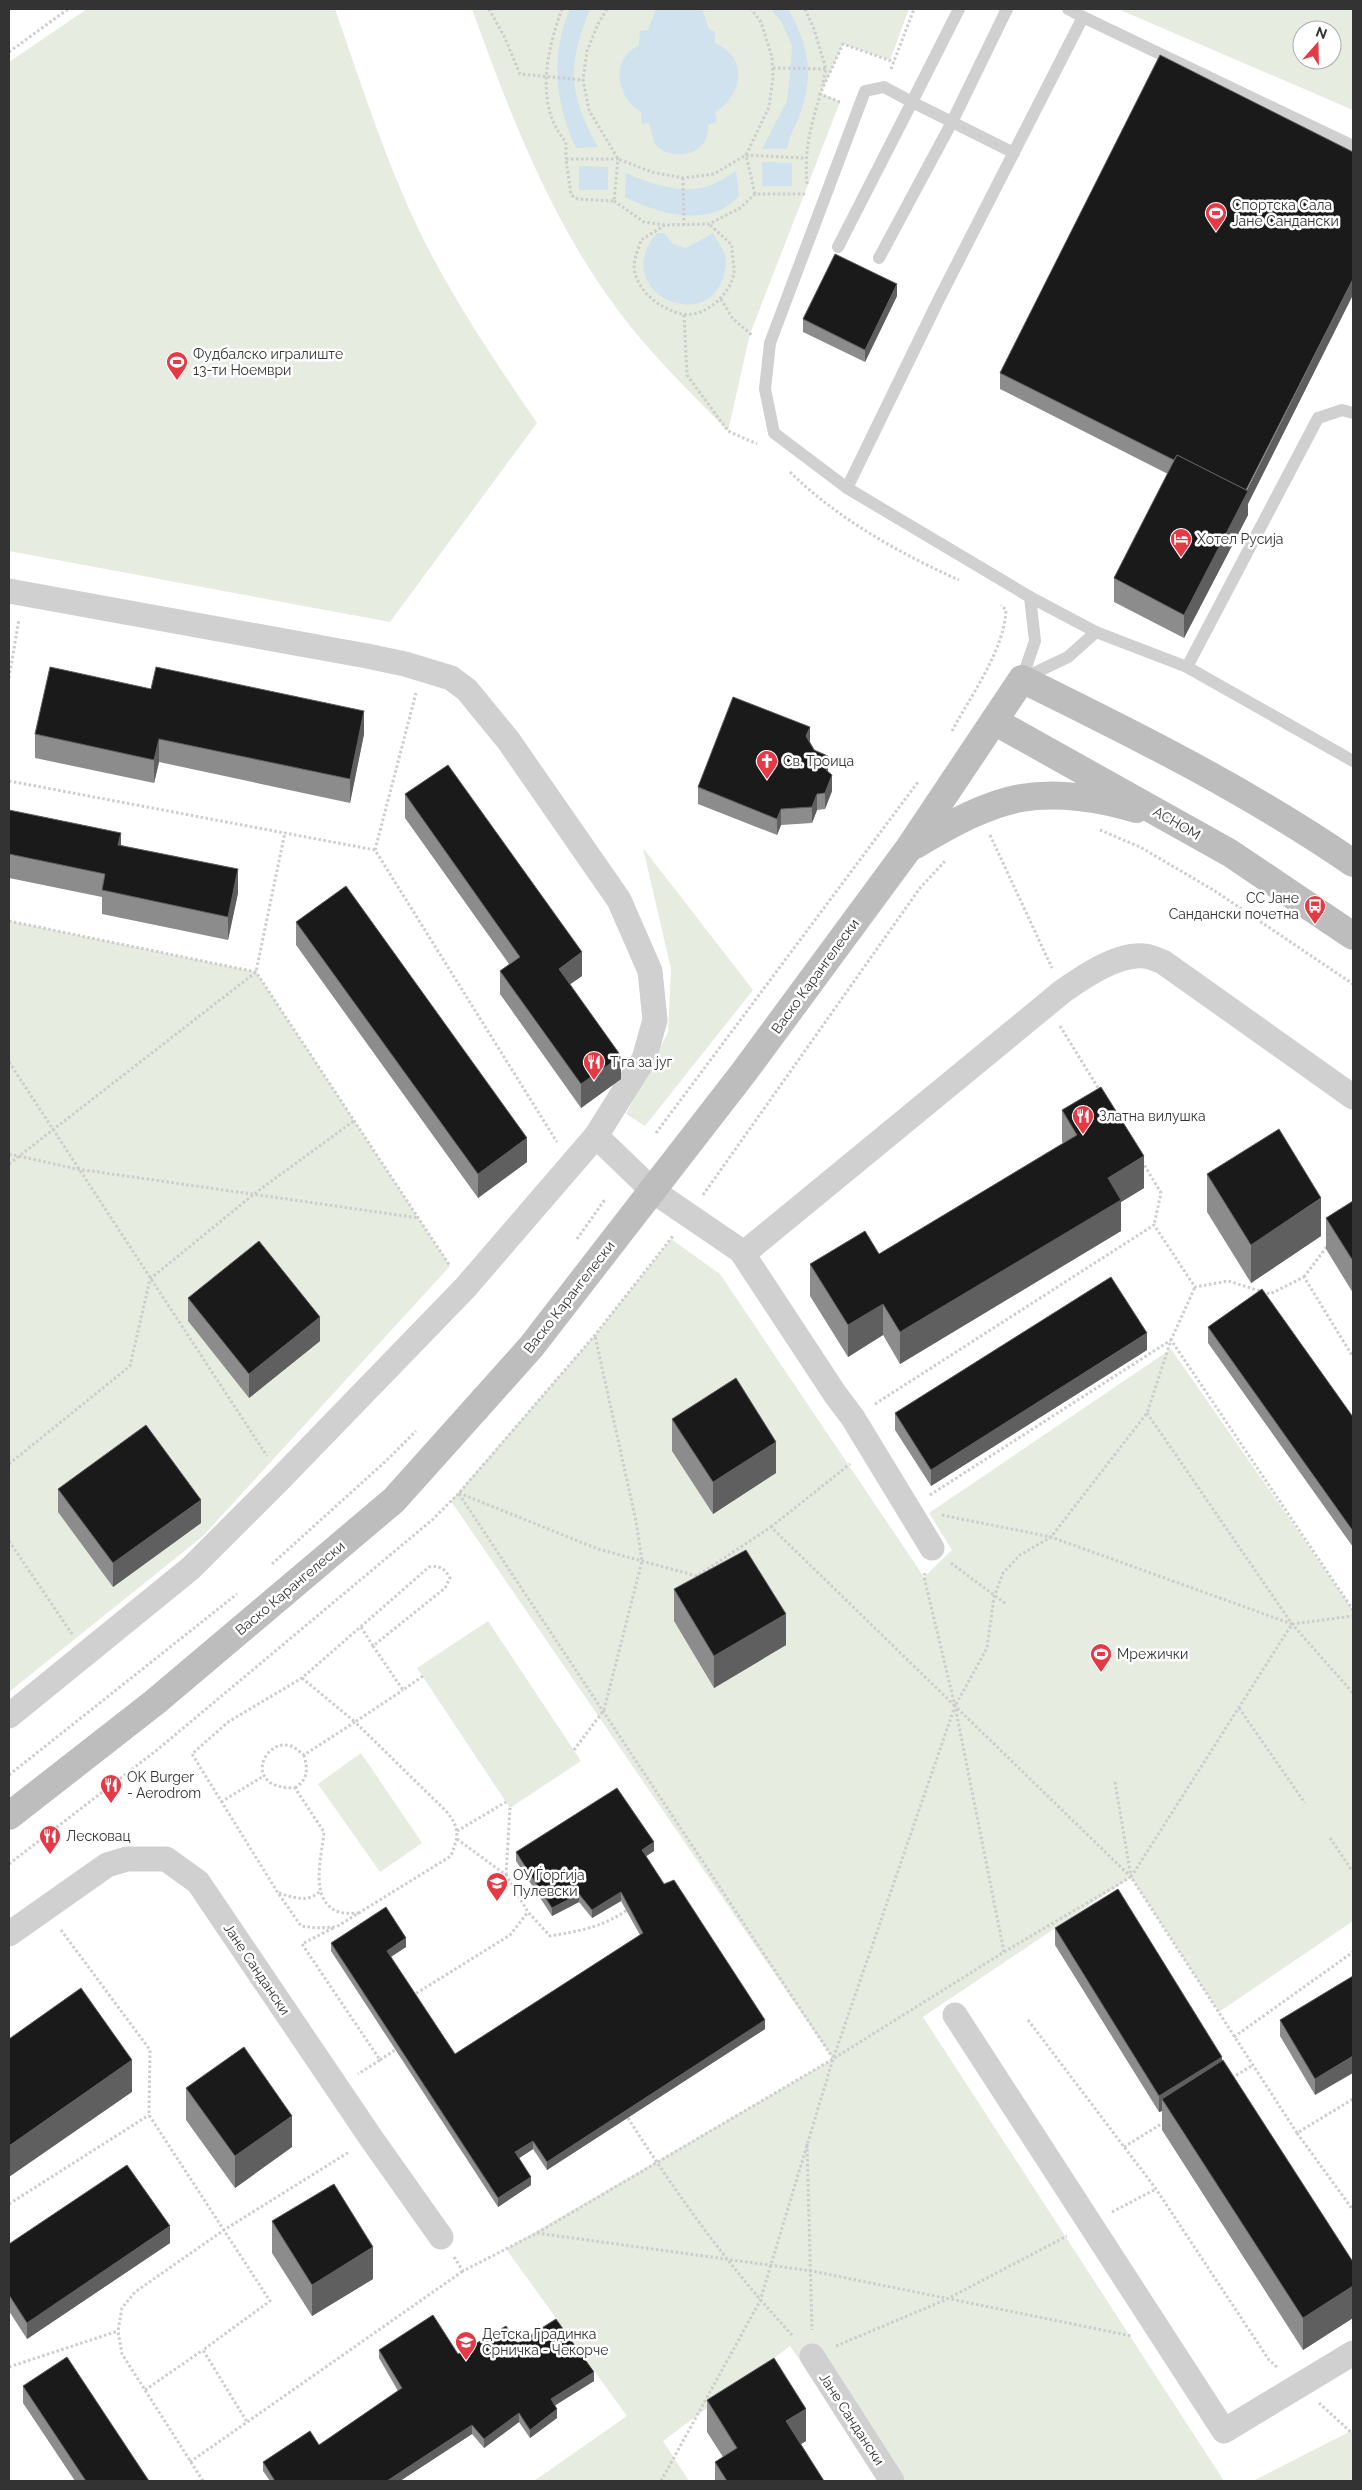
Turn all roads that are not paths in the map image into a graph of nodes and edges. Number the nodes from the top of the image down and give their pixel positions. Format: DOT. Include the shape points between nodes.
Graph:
graph roads {
  1 [pos="958,9"];
  2 [pos="1007,9"];
  3 [pos="1068,9"];
  4 [pos="1083,17"];
  5 [pos="912,102"];
  6 [pos="952,122"];
  7 [pos="1353,146"];
  8 [pos="1014,153"];
  9 [pos="838,247"];
  10 [pos="879,258"];
  11 [pos="1353,413"];
  12 [pos="847,488"];
  13 [pos="16,593"];
  14 [pos="1030,597"];
  15 [pos="1096,632"];
  16 [pos="1187,667"];
  17 [pos="1022,679"];
  18 [pos="994,721"];
  19 [pos="1353,761"];
  20 [pos="1184,826"];
  21 [pos="909,848"];
  22 [pos="1353,863"];
  23 [pos="1353,936"];
  24 [pos="1353,1097"];
  25 [pos="596,1136"];
  26 [pos="653,1191"];
  27 [pos="743,1254"];
  28 [pos="932,1548"];
  29 [pos="9,1716"];
  30 [pos="9,1816"];
  31 [pos="9,1934"];
  32 [pos="955,2015"];
  33 [pos="440,2237"];
  34 [pos="1353,2353"];
  35 [pos="812,2356"];
  36 [pos="892,2481"];
  1 -- 5 [label="lane"];
  2 -- 6 [label="lane"];
  3 -- 4 [label="lane"];
  4 -- 7 [label="lane"];
  4 -- 8 [label="lane"];
  5 -- 6 [label="lane"];
  5 -- 9 [label="lane"];
  5 -- 12 [label="lane" via="884,87 865,91 770,344 765,389 774,433"];
  6 -- 8 [label="lane"];
  6 -- 10 [label="lane"];
  8 -- 12 [label="lane"];
  11 -- 16 [label="lane" via="1342,410 1318,418"];
  12 -- 14 [label="lane"];
  13 -- 25 [label="street" via="368,656 451,678 467,690 508,740 619,900 650,970 654,1020 644,1059"];
  14 -- 15 [label="lane"];
  14 -- 17 [label="lane" via="1035,641"];
  15 -- 16 [label="lane"];
  15 -- 17 [label="lane" via="1068,657"];
  16 -- 19 [label="lane"];
  17 -- 18 [label="street, Васко Карангелески"];
  17 -- 22 [label="street" via="1180,757 1261,803"];
  18 -- 20 [label="street, АСНОМ"];
  18 -- 21 [label="street, Васко Карангелески"];
  20 -- 21 [label="street" via="1106,802 1022,798 964,818"];
  20 -- 23 [label="street, АСНОМ"];
  21 -- 26 [label="street, Васко Карангелески"];
  24 -- 27 [label="street" via="1163,962 1145,956 1128,957 1103,967 1055,998"];
  25 -- 26 [label="street"];
  25 -- 29 [label="street" via="465,1288 191,1568"];
  26 -- 27 [label="street"];
  26 -- 30 [label="street, Васко Карангелески" via="531,1347 394,1500 155,1702"];
  27 -- 28 [label="street" via="853,1418"];
  31 -- 33 [label="street, Јане Сандански" via="107,1865 127,1859 166,1859 198,1882"];
  32 -- 34 [label="street" via="1224,2431"];
  35 -- 36 [label="street, Јане Сандански"];
}
